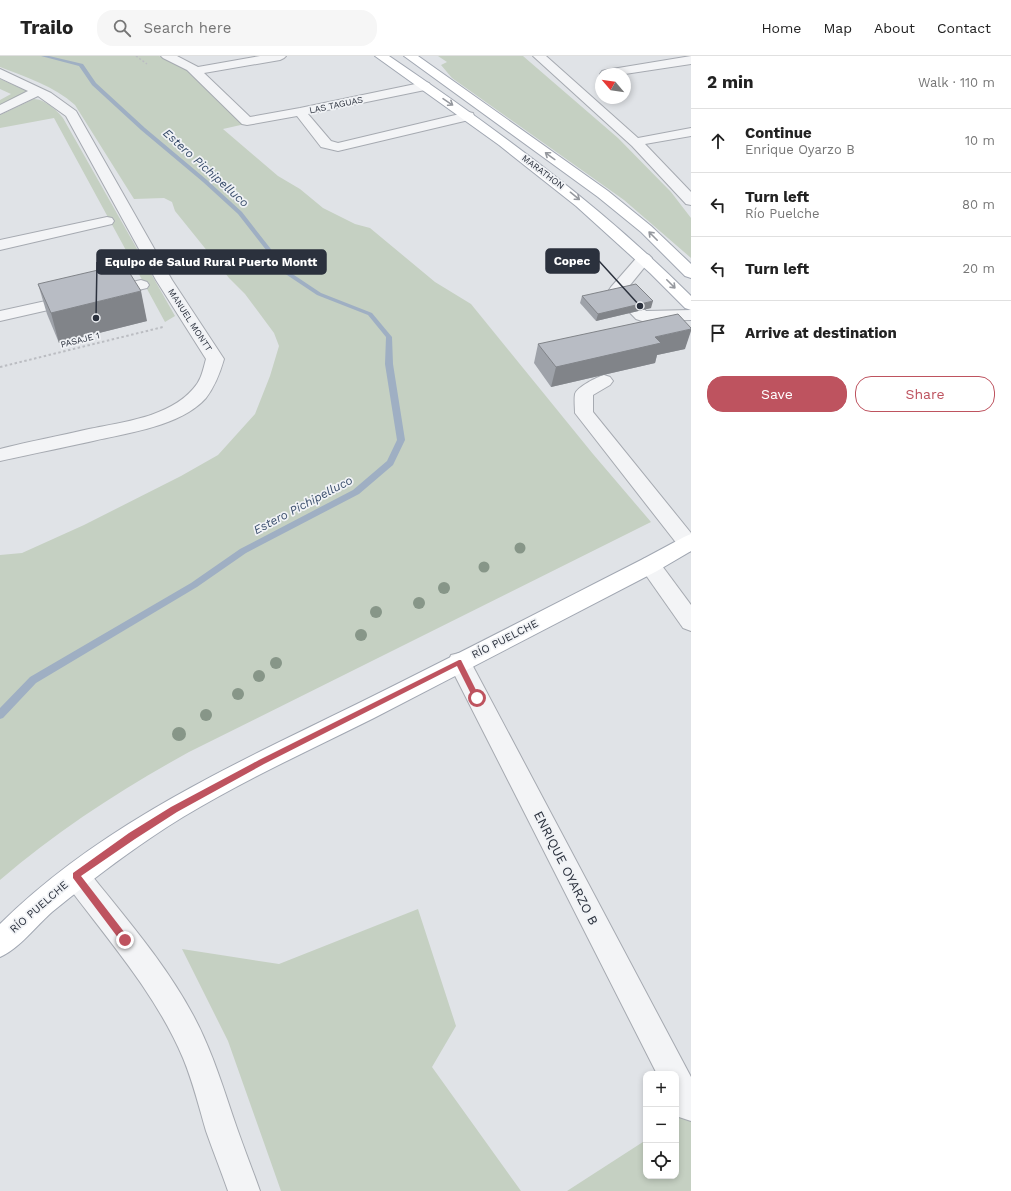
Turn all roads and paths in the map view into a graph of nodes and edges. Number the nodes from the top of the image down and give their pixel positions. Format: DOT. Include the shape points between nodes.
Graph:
graph roads {
  1 [pos="167,56"];
  2 [pos="280,56"];
  3 [pos="381,56"];
  4 [pos="410,56"];
  5 [pos="539,56"];
  6 [pos="691,60"];
  7 [pos="631,70"];
  8 [pos="194,71"];
  9 [pos="0,73"];
  10 [pos="425,86"];
  11 [pos="37,92"];
  12 [pos="0,110"];
  13 [pos="300,112"];
  14 [pos="468,116"];
  15 [pos="691,132"];
  16 [pos="637,142"];
  17 [pos="691,201"];
  18 [pos="107,221"];
  19 [pos="0,245"];
  20 [pos="644,258"];
  21 [pos="691,273"];
  22 [pos="141,285"];
  23 [pos="691,305"];
  24 [pos="691,315"];
  25 [pos="0,316"];
  26 [pos="163,327"];
  27 [pos="0,367"];
  28 [pos="604,381"];
  29 [pos="1,451"];
  30 [pos="690,543"];
  31 [pos="650,566"];
  32 [pos="691,622"];
  33 [pos="459,662"];
  34 [pos="76,876"];
  35 [pos="0,943"];
  36 [pos="671,1071"];
  37 [pos="679,1086"];
  38 [pos="690,1106"];
  39 [pos="244,1191"];
  1 -- 8 [label="street" via="191,67"];
  2 -- 8 [label="street"];
  3 -- 10 [label="main road, MARATHON"];
  21 -- 4 [label="main road, MARATHON, one-way" via="646,229 608,198"];
  5 -- 16 [label="street" via="573,79"];
  6 -- 7 [label="street"];
  8 -- 13 [label="street, LAS TAGUAS" via="247,121"];
  9 -- 11 [label="street, MANUEL MONTT"];
  10 -- 13 [label="street, LAS TAGUAS"];
  10 -- 14 [label="main road, MARATHON, one-way"];
  11 -- 12 [label="street"];
  11 -- 29 [label="street, MANUEL MONTT" via="65,108 70,114 164,280 215,359 214,370 209,381 190,402 159,419"];
  13 -- 14 [label="street" via="326,144 338,147"];
  14 -- 20 [label="main road, MARATHON, one-way" via="566,190"];
  15 -- 16 [label="street"];
  16 -- 17 [label="street"];
  18 -- 19 [label="street"];
  20 -- 23 [label="main road, MARATHON, one-way"];
  20 -- 24 [label="street" via="617,290 642,316"];
  22 -- 25 [label="street"];
  26 -- 27 [label="path, PASAJE 1"];
  28 -- 30 [label="street" via="584,393 584,413"];
  30 -- 31 [label="main road, RÍO PUELCHE"];
  31 -- 32 [label="street"];
  31 -- 33 [label="main road, RÍO PUELCHE"];
  33 -- 34 [label="main road, RÍO PUELCHE" via="174,809"];
  33 -- 36 [label="street, ENRIQUE OYARZO B"];
  34 -- 35 [label="main road, RÍO PUELCHE" via="29,914"];
  34 -- 39 [label="street" via="153,976 194,1047 208,1081 222,1132"];
  37 -- 38 [label="street"];
}
